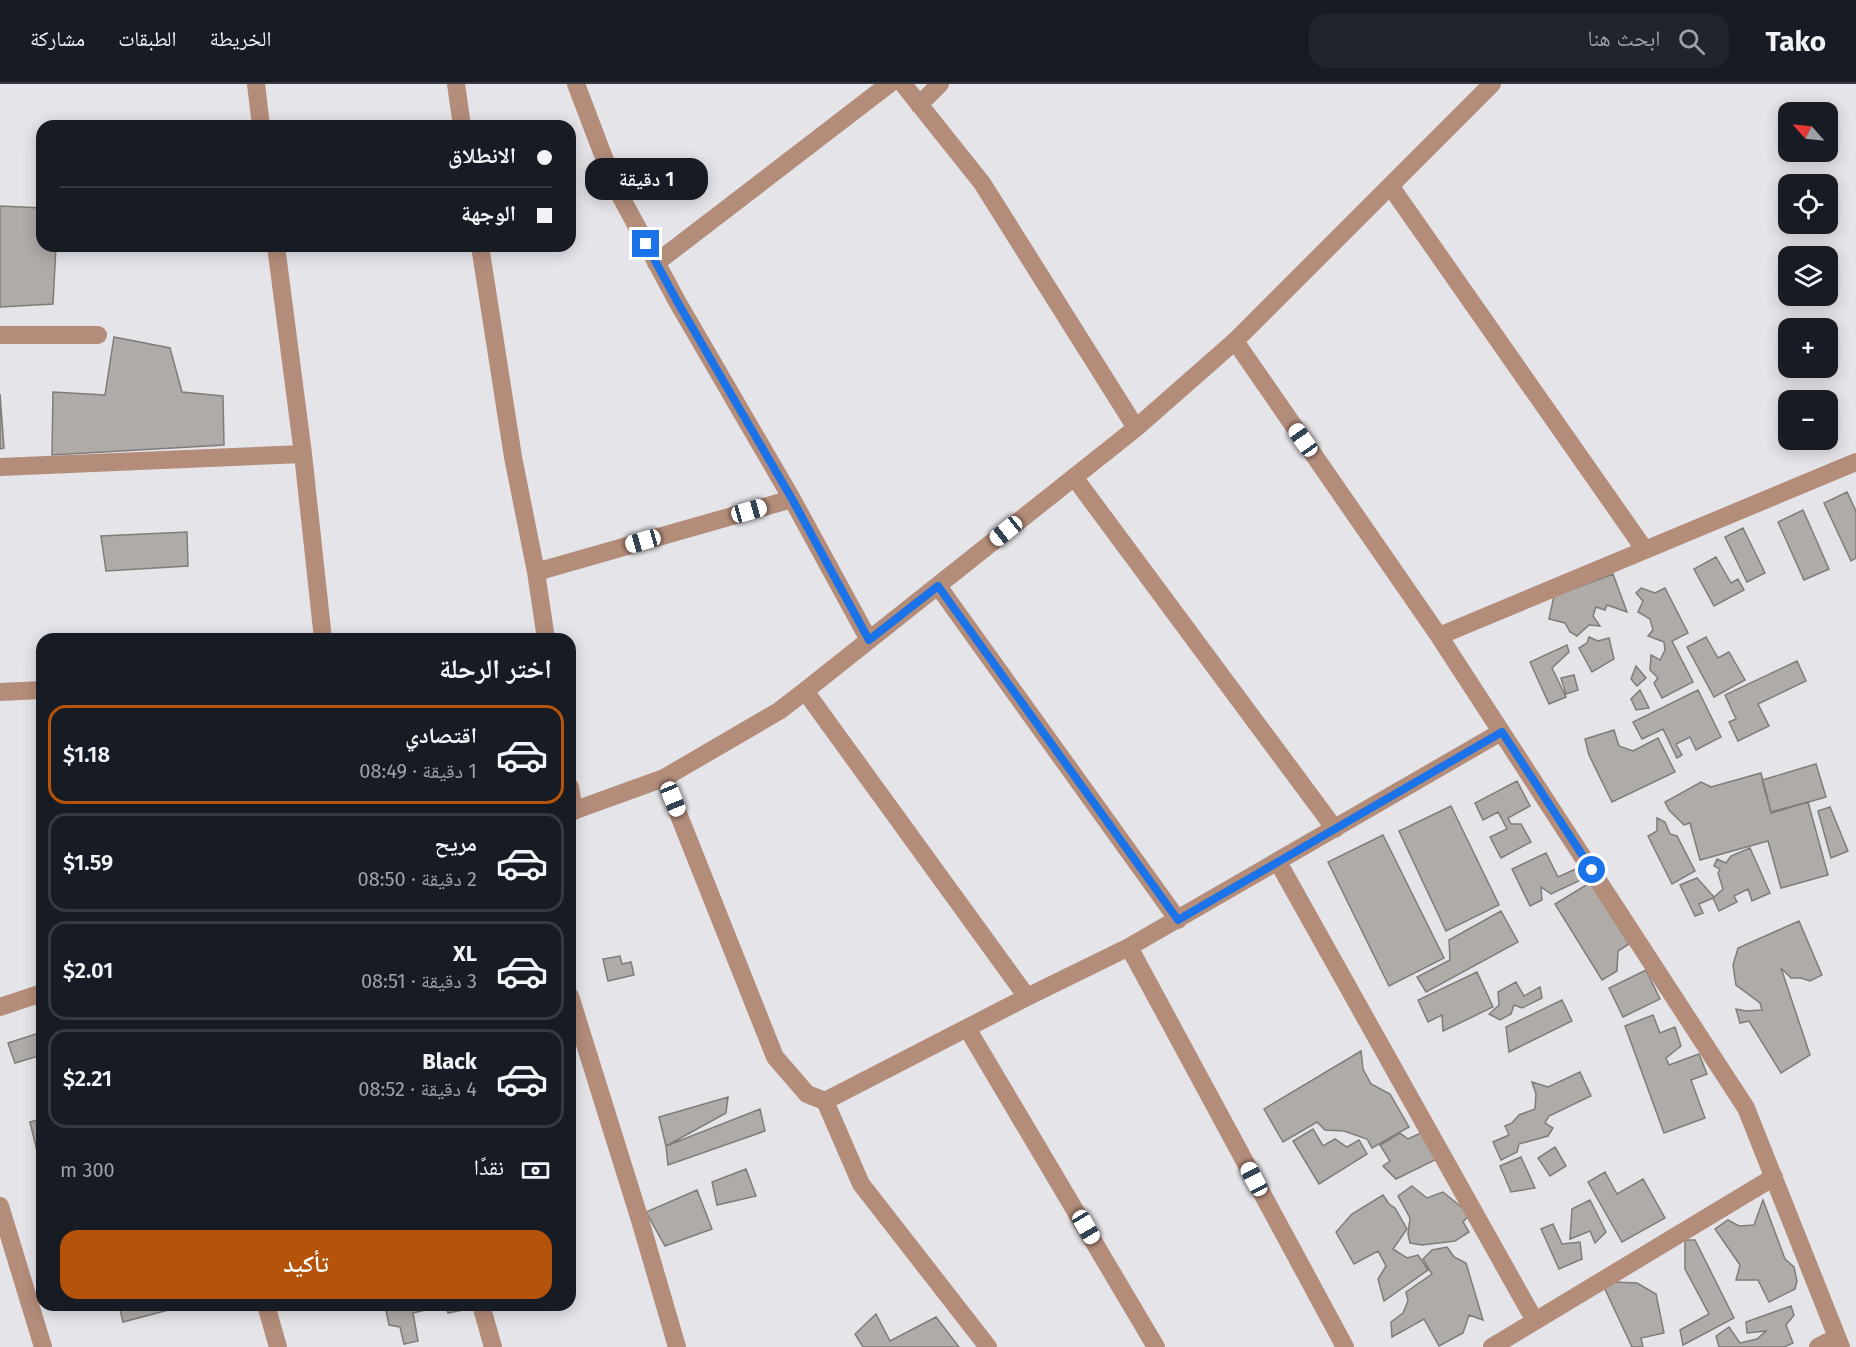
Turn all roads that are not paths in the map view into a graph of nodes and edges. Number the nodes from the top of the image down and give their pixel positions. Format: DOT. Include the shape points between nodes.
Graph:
graph roads {
  1 [pos="256,84"];
  2 [pos="456,84"];
  3 [pos="576,84"];
  4 [pos="889,84"];
  5 [pos="903,84"];
  6 [pos="940,84"];
  7 [pos="1492,84"];
  8 [pos="919,105"];
  9 [pos="260,120"];
  10 [pos="461,120"];
  11 [pos="1391,187"];
  12 [pos="277,252"];
  13 [pos="481,252"];
  14 [pos="656,263"];
  15 [pos="0,335"];
  16 [pos="98,335"];
  17 [pos="1235,341"];
  18 [pos="1136,428"];
  19 [pos="303,454"];
  20 [pos="1856,462"];
  21 [pos="0,467"];
  22 [pos="1074,477"];
  23 [pos="792,499"];
  24 [pos="1645,550"];
  25 [pos="536,572"];
  26 [pos="938,586"];
  27 [pos="322,633"];
  28 [pos="545,633"];
  29 [pos="1439,636"];
  30 [pos="869,640"];
  31 [pos="36,690"];
  32 [pos="0,692"];
  33 [pos="805,692"];
  34 [pos="1502,732"];
  35 [pos="664,778"];
  36 [pos="576,811"];
  37 [pos="1335,829"];
  38 [pos="1278,862"];
  39 [pos="1178,920"];
  40 [pos="1129,947"];
  41 [pos="36,995"];
  42 [pos="1027,997"];
  43 [pos="0,1007"];
  44 [pos="576,1015"];
  45 [pos="967,1028"];
  46 [pos="825,1101"];
  47 [pos="1774,1177"];
  48 [pos="0,1206"];
  49 [pos="268,1311"];
  50 [pos="483,1311"];
  51 [pos="1535,1321"];
  52 [pos="1839,1342"];
  53 [pos="43,1347"];
  54 [pos="279,1347"];
  55 [pos="493,1347"];
  56 [pos="677,1347"];
  57 [pos="988,1347"];
  58 [pos="1156,1347"];
  59 [pos="1345,1347"];
  60 [pos="1492,1347"];
  61 [pos="1818,1347"];
  1 -- 9 [label="street"];
  2 -- 10 [label="street"];
  3 -- 14 [label="street" via="614,184"];
  4 -- 14 [label="street"];
  5 -- 8 [label="street"];
  6 -- 8 [label="street"];
  7 -- 11 [label="street"];
  8 -- 18 [label="street" via="982,183"];
  11 -- 17 [label="street"];
  11 -- 24 [label="street"];
  12 -- 19 [label="street"];
  13 -- 25 [label="street" via="513,457"];
  14 -- 23 [label="street"];
  15 -- 16 [label="street"];
  17 -- 18 [label="street"];
  17 -- 29 [label="street"];
  18 -- 22 [label="street"];
  19 -- 21 [label="street"];
  19 -- 27 [label="street"];
  20 -- 24 [label="street"];
  22 -- 26 [label="street"];
  22 -- 37 [label="street"];
  23 -- 25 [label="street"];
  23 -- 30 [label="street"];
  24 -- 29 [label="street"];
  25 -- 28 [label="street"];
  26 -- 30 [label="street"];
  26 -- 39 [label="street"];
  29 -- 34 [label="street"];
  30 -- 33 [label="street"];
  31 -- 32 [label="street"];
  33 -- 35 [label="street"];
  33 -- 42 [label="street"];
  34 -- 37 [label="street"];
  34 -- 47 [label="street" via="1746,1108"];
  35 -- 36 [label="street"];
  35 -- 46 [label="street" via="775,1057 807,1094"];
  37 -- 38 [label="street"];
  38 -- 39 [label="street"];
  38 -- 51 [label="street"];
  39 -- 40 [label="street"];
  40 -- 42 [label="street"];
  40 -- 59 [label="street"];
  41 -- 43 [label="street"];
  42 -- 45 [label="street"];
  44 -- 56 [label="street"];
  45 -- 46 [label="street"];
  45 -- 58 [label="street"];
  46 -- 57 [label="street" via="861,1184"];
  47 -- 51 [label="street"];
  47 -- 52 [label="street"];
  48 -- 53 [label="street"];
  49 -- 54 [label="street"];
  50 -- 55 [label="street"];
  51 -- 60 [label="street"];
  52 -- 61 [label="street"];
}
